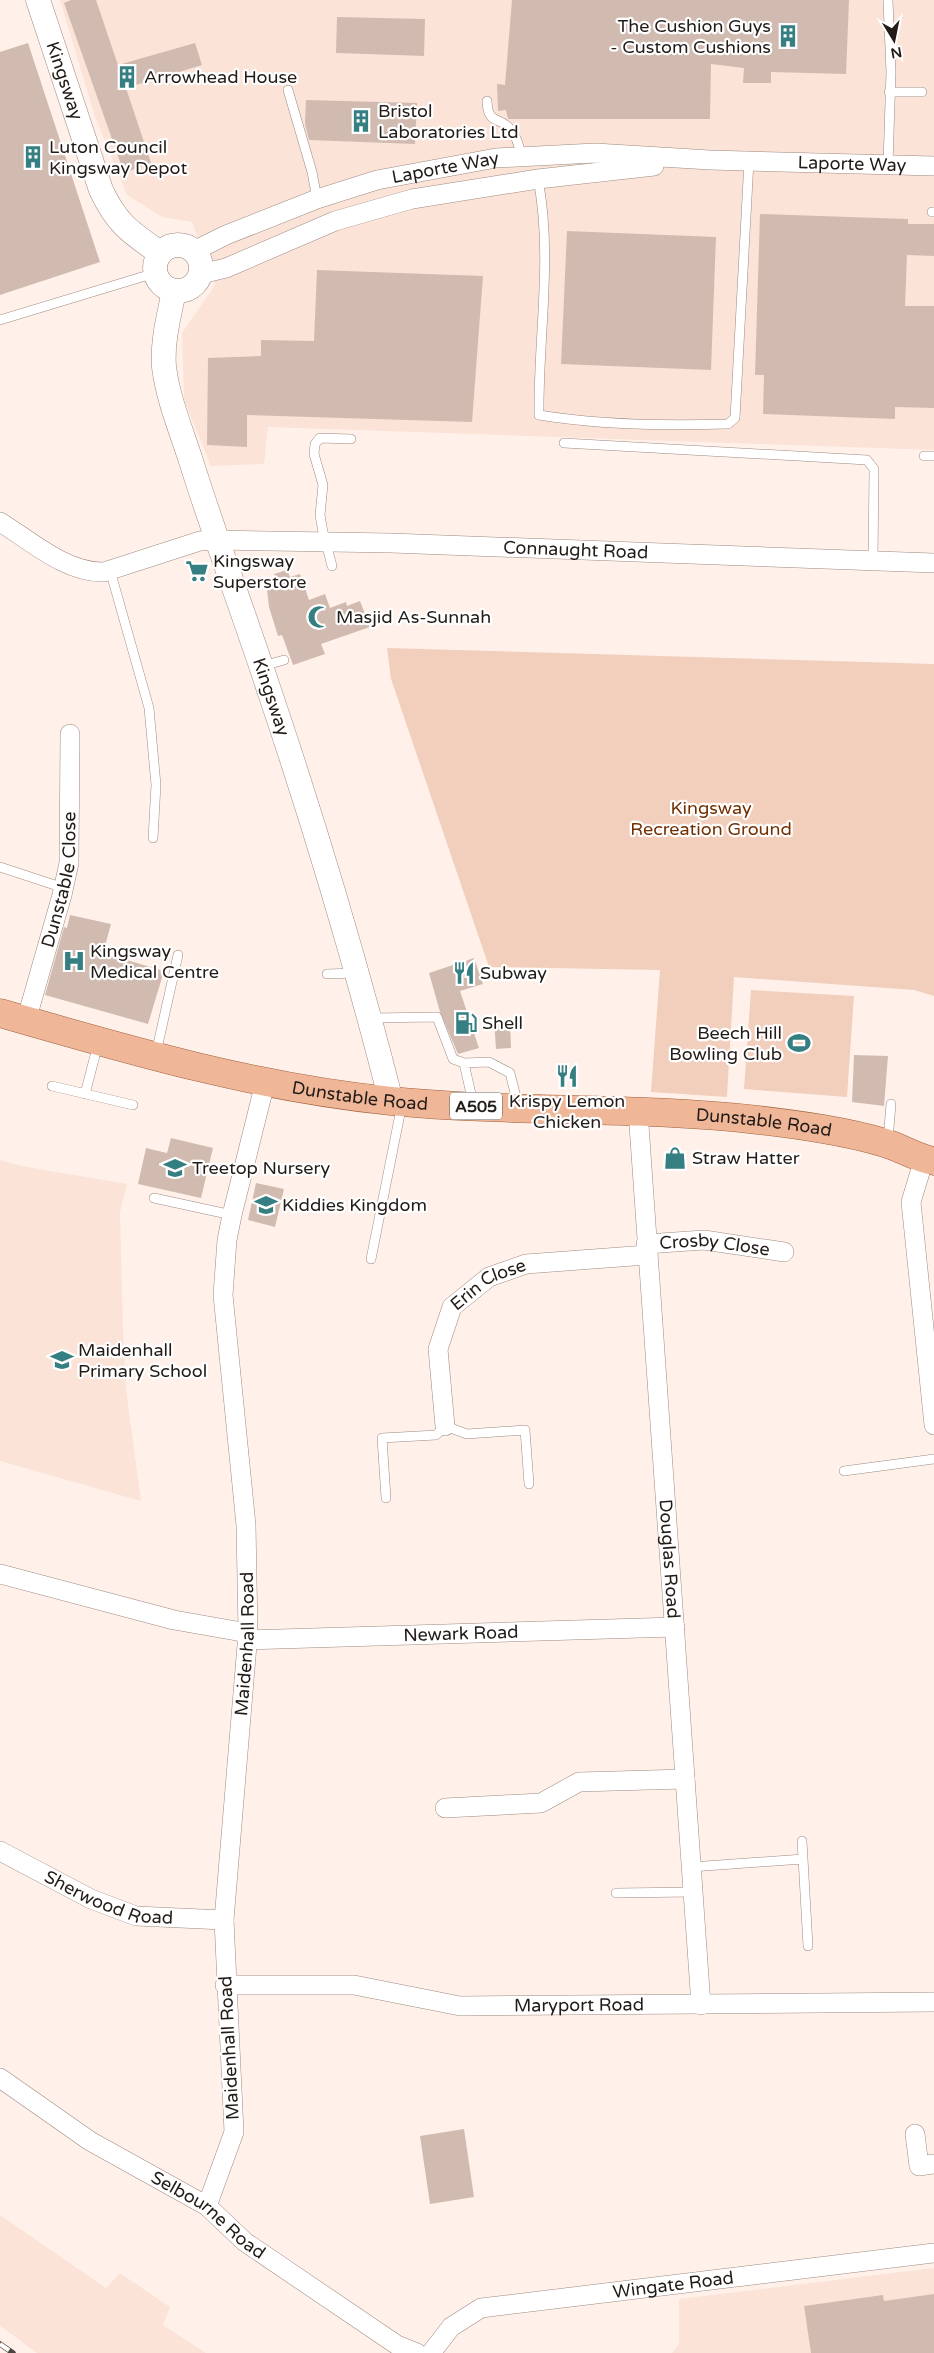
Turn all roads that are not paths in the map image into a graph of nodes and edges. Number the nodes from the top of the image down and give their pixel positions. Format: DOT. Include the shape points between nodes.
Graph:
graph roads {
  1 [pos="38,0"];
  2 [pos="888,0"];
  3 [pos="288,90"];
  4 [pos="889,92"];
  5 [pos="922,92"];
  6 [pos="487,101"];
  7 [pos="522,156"];
  8 [pos="710,160"];
  9 [pos="749,161"];
  10 [pos="888,164"];
  11 [pos="934,166"];
  12 [pos="538,179"];
  13 [pos="317,199"];
  14 [pos="194,251"];
  15 [pos="158,263"];
  16 [pos="201,274"];
  17 [pos="174,291"];
  18 [pos="0,320"];
  19 [pos="351,439"];
  20 [pos="564,443"];
  21 [pos="924,456"];
  22 [pos="934,456"];
  23 [pos="0,522"];
  24 [pos="216,540"];
  25 [pos="326,541"];
  26 [pos="873,561"];
  27 [pos="934,563"];
  28 [pos="332,566"];
  29 [pos="110,570"];
  30 [pos="284,660"];
  31 [pos="261,666"];
  32 [pos="70,734"];
  33 [pos="153,838"];
  34 [pos="0,867"];
  35 [pos="64,888"];
  36 [pos="178,955"];
  37 [pos="358,973"];
  38 [pos="327,974"];
  39 [pos="0,1013"];
  40 [pos="371,1018"];
  41 [pos="26,1020"];
  42 [pos="99,1042"];
  43 [pos="156,1056"];
  44 [pos="464,1063"];
  45 [pos="265,1083"];
  46 [pos="52,1086"];
  47 [pos="85,1094"];
  48 [pos="397,1102"];
  49 [pos="891,1104"];
  50 [pos="133,1105"];
  51 [pos="474,1105"];
  52 [pos="518,1108"];
  53 [pos="638,1111"];
  54 [pos="887,1143"];
  55 [pos="929,1160"];
  56 [pos="154,1198"];
  57 [pos="232,1215"];
  58 [pos="647,1250"];
  59 [pos="784,1252"];
  60 [pos="371,1259"];
  61 [pos="932,1391"];
  62 [pos="934,1425"];
  63 [pos="445,1426"];
  64 [pos="934,1460"];
  65 [pos="844,1471"];
  66 [pos="529,1484"];
  67 [pos="386,1498"];
  68 [pos="0,1574"];
  69 [pos="675,1627"];
  70 [pos="248,1637"];
  71 [pos="685,1779"];
  72 [pos="445,1808"];
  73 [pos="802,1841"];
  74 [pos="0,1852"];
  75 [pos="804,1859"];
  76 [pos="691,1867"];
  77 [pos="693,1892"];
  78 [pos="616,1893"];
  79 [pos="224,1920"];
  80 [pos="808,1946"];
  81 [pos="225,1985"];
  82 [pos="934,2002"];
  83 [pos="701,2005"];
  84 [pos="0,2078"];
  85 [pos="915,2134"];
  86 [pos="934,2164"];
  87 [pos="207,2206"];
  88 [pos="934,2253"];
  89 [pos="417,2353"];
  90 [pos="431,2353"];
  1 -- 15 [label="street, Kingsway" via="101,190 112,213"];
  2 -- 4 [label="lane"];
  3 -- 13 [label="lane"];
  4 -- 5 [label="lane"];
  4 -- 10 [label="lane"];
  6 -- 7 [label="lane" via="487,113 512,131"];
  7 -- 8 [label="street, Laporte Way" via="595,153"];
  7 -- 13 [label="street, Laporte Way" via="377,180"];
  8 -- 9 [label="street, Laporte Way"];
  8 -- 12 [label="street, Laporte Way"];
  9 -- 10 [label="street, Laporte Way"];
  9 -- 12 [label="lane" via="735,418 728,424 682,425 539,415 545,257 543,205"];
  10 -- 11 [label="street, Laporte Way"];
  12 -- 16 [label="street, Laporte Way" via="412,199 336,221 226,268"];
  13 -- 14 [label="street, Laporte Way"];
  14 -- 15 [label="street" via="181,245 166,248"];
  14 -- 16 [label="street" via="201,262"];
  15 -- 17 [label="street" via="162,285"];
  15 -- 18 [label="lane"];
  16 -- 17 [label="street" via="188,290"];
  17 -- 24 [label="street, Kingsway" via="164,338 164,367"];
  19 -- 25 [label="lane" via="320,438 315,444 314,454 322,485 320,515"];
  20 -- 26 [label="lane" via="867,460 874,469"];
  21 -- 22 [label="lane"];
  23 -- 29 [label="street, Connaught Road" via="66,564 90,572"];
  24 -- 25 [label="street, Connaught Road"];
  24 -- 29 [label="street, Connaught Road" via="200,541"];
  24 -- 31 [label="street, Kingsway"];
  25 -- 26 [label="street, Connaught Road"];
  25 -- 28 [label="lane"];
  26 -- 27 [label="street, Connaught Road"];
  29 -- 33 [label="lane" via="149,708 156,785"];
  30 -- 31 [label="lane"];
  31 -- 37 [label="street, Kingsway"];
  32 -- 35 [label="street, Dunstable Close" via="69,863"];
  34 -- 35 [label="lane"];
  35 -- 41 [label="street, Dunstable Close"];
  36 -- 43 [label="lane"];
  37 -- 38 [label="lane"];
  37 -- 40 [label="street, Kingsway"];
  39 -- 41 [label="main road, Dunstable Road / A505"];
  40 -- 44 [label="lane" via="437,1017 452,1059"];
  40 -- 48 [label="street, Kingsway"];
  41 -- 42 [label="main road, Dunstable Road / A505"];
  42 -- 43 [label="main road, Dunstable Road / A505"];
  42 -- 47 [label="lane"];
  43 -- 45 [label="main road, Dunstable Road / A505"];
  44 -- 51 [label="lane"];
  44 -- 52 [label="lane" via="489,1062 510,1073"];
  45 -- 48 [label="main road, Dunstable Road / A505"];
  45 -- 57 [label="street, Maidenhall Road"];
  46 -- 47 [label="lane"];
  47 -- 50 [label="lane"];
  48 -- 51 [label="main road, Dunstable Road / A505"];
  48 -- 60 [label="lane"];
  49 -- 54 [label="lane"];
  51 -- 52 [label="main road, Dunstable Road / A505"];
  52 -- 53 [label="main road, Dunstable Road / A505"];
  53 -- 54 [label="main road, Dunstable Road / A505" via="760,1120"];
  53 -- 58 [label="street, Douglas Road"];
  54 -- 55 [label="main road, Dunstable Road / A505"];
  55 -- 61 [label="street" via="911,1202"];
  56 -- 57 [label="lane"];
  57 -- 70 [label="street, Maidenhall Road" via="223,1295 246,1525"];
  58 -- 59 [label="street, Crosby Close" via="704,1240"];
  58 -- 63 [label="street, Erin Close" via="526,1264 489,1278 452,1307 438,1349"];
  58 -- 69 [label="street, Douglas Road"];
  61 -- 62 [label="street"];
  63 -- 66 [label="lane" via="466,1434 526,1430"];
  63 -- 67 [label="lane" via="436,1435 382,1438"];
  64 -- 65 [label="lane"];
  68 -- 70 [label="street, Newark Road"];
  69 -- 70 [label="street, Newark Road"];
  69 -- 71 [label="street, Douglas Road"];
  70 -- 79 [label="street, Maidenhall Road"];
  71 -- 72 [label="street" via="579,1782 541,1803"];
  71 -- 76 [label="street, Douglas Road"];
  73 -- 75 [label="lane"];
  74 -- 79 [label="street, Sherwood Road" via="91,1899 136,1916"];
  75 -- 76 [label="lane"];
  75 -- 80 [label="lane"];
  76 -- 77 [label="street, Douglas Road"];
  77 -- 78 [label="lane"];
  77 -- 83 [label="street, Douglas Road"];
  79 -- 81 [label="street, Maidenhall Road"];
  81 -- 83 [label="street, Maryport Road" via="354,1985 460,2006"];
  81 -- 87 [label="street, Maidenhall Road" via="234,2132"];
  82 -- 83 [label="street, Maryport Road"];
  84 -- 87 [label="street, Selbourne Road" via="90,2141"];
  85 -- 86 [label="street" via="919,2166"];
  87 -- 89 [label="street, Selbourne Road" via="245,2242 397,2345"];
  88 -- 90 [label="street, Wingate Road" via="481,2308 451,2327"];
}
